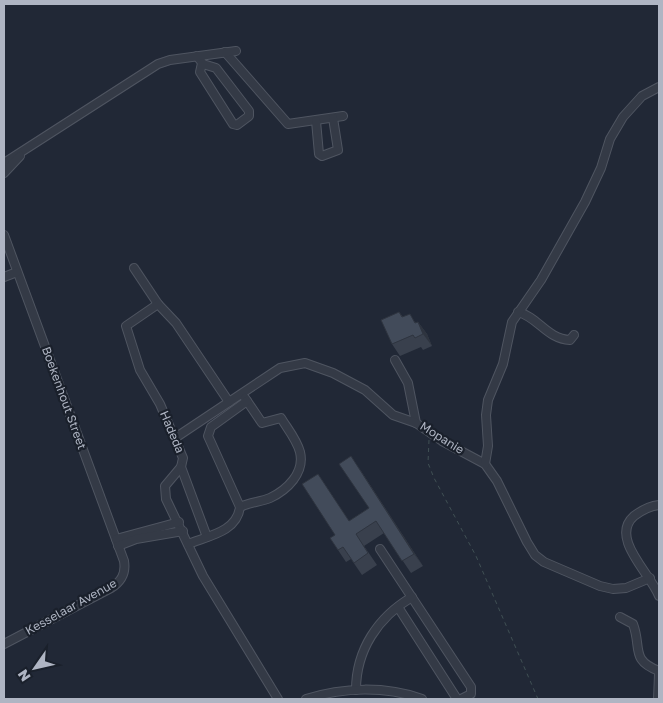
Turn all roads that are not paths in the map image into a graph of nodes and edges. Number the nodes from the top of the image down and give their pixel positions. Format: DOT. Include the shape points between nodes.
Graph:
graph roads {
  1 [pos="236,51"];
  2 [pos="225,52"];
  3 [pos="197,56"];
  4 [pos="202,63"];
  5 [pos="659,87"];
  6 [pos="343,116"];
  7 [pos="333,118"];
  8 [pos="316,121"];
  9 [pos="21,154"];
  10 [pos="4,163"];
  11 [pos="4,173"];
  12 [pos="4,235"];
  13 [pos="134,268"];
  14 [pos="17,272"];
  15 [pos="4,277"];
  16 [pos="158,304"];
  17 [pos="518,312"];
  18 [pos="574,335"];
  19 [pos="396,360"];
  20 [pos="242,393"];
  21 [pos="247,401"];
  22 [pos="229,402"];
  23 [pos="416,423"];
  24 [pos="176,438"];
  25 [pos="485,464"];
  26 [pos="180,467"];
  27 [pos="659,506"];
  28 [pos="240,507"];
  29 [pos="179,522"];
  30 [pos="183,531"];
  31 [pos="207,537"];
  32 [pos="117,542"];
  33 [pos="188,544"];
  34 [pos="380,549"];
  35 [pos="124,561"];
  36 [pos="650,578"];
  37 [pos="659,596"];
  38 [pos="412,597"];
  39 [pos="398,607"];
  40 [pos="620,617"];
  41 [pos="4,644"];
  42 [pos="659,673"];
  43 [pos="356,690"];
  44 [pos="278,699"];
  45 [pos="309,699"];
  46 [pos="422,699"];
  47 [pos="459,699"];
  48 [pos="658,699"];
  1 -- 2 [label="street"];
  2 -- 3 [label="street"];
  2 -- 8 [label="street" via="283,120 294,125"];
  3 -- 4 [label="street"];
  3 -- 9 [label="street" via="158,64"];
  4 -- 4 [label="street" via="216,68 249,111 249,116 233,124 200,72"];
  5 -- 17 [label="street" via="642,96 623,117 610,139 585,202 544,275"];
  6 -- 7 [label="street"];
  7 -- 8 [label="street"];
  7 -- 8 [label="street" via="338,150 322,156 319,154"];
  9 -- 10 [label="street"];
  9 -- 11 [label="street"];
  12 -- 14 [label="street, Boekenhout Street"];
  13 -- 16 [label="street"];
  14 -- 15 [label="street"];
  14 -- 32 [label="street, Boekenhout Street"];
  16 -- 22 [label="street" via="176,323"];
  16 -- 24 [label="street, Hadeda" via="125,329 140,370"];
  17 -- 18 [label="street" via="528,315 557,337 569,341"];
  17 -- 25 [label="street" via="510,326 501,370 488,400"];
  19 -- 23 [label="street" via="408,384"];
  20 -- 21 [label="street"];
  20 -- 22 [label="street, Mopanie"];
  20 -- 23 [label="street, Mopanie" via="280,368 305,363 360,386 393,414"];
  21 -- 28 [label="street" via="211,426 208,436"];
  21 -- 28 [label="street" via="262,423 281,418 300,456 295,478 283,490"];
  22 -- 24 [label="street, Mopanie"];
  23 -- 25 [label="street, Mopanie"];
  24 -- 26 [label="street, Hadeda" via="183,458"];
  25 -- 36 [label="street, Mopanie" via="497,481 527,542 544,562 613,589 626,588"];
  26 -- 29 [label="street, Hadeda" via="164,490"];
  26 -- 31 [label="street"];
  27 -- 36 [label="street" via="638,513 626,530 628,545"];
  28 -- 31 [label="street" via="231,526"];
  29 -- 30 [label="street, Hadeda"];
  29 -- 32 [label="street"];
  30 -- 32 [label="street"];
  30 -- 33 [label="street, Hadeda"];
  31 -- 33 [label="street"];
  32 -- 35 [label="street, Boekenhout Street"];
  33 -- 44 [label="street, Hadeda" via="211,590"];
  34 -- 38 [label="street"];
  35 -- 41 [label="street, Kesselaar Avenue" via="124,572 118,583"];
  36 -- 37 [label="street"];
  38 -- 39 [label="street"];
  38 -- 47 [label="street" via="471,687 471,694"];
  39 -- 43 [label="street" via="384,618 364,648 357,669"];
  39 -- 47 [label="street"];
  40 -- 42 [label="street" via="634,624 639,659"];
  42 -- 48 [label="street"];
  43 -- 45 [label="street"];
  43 -- 46 [label="street" via="399,692"];
}
